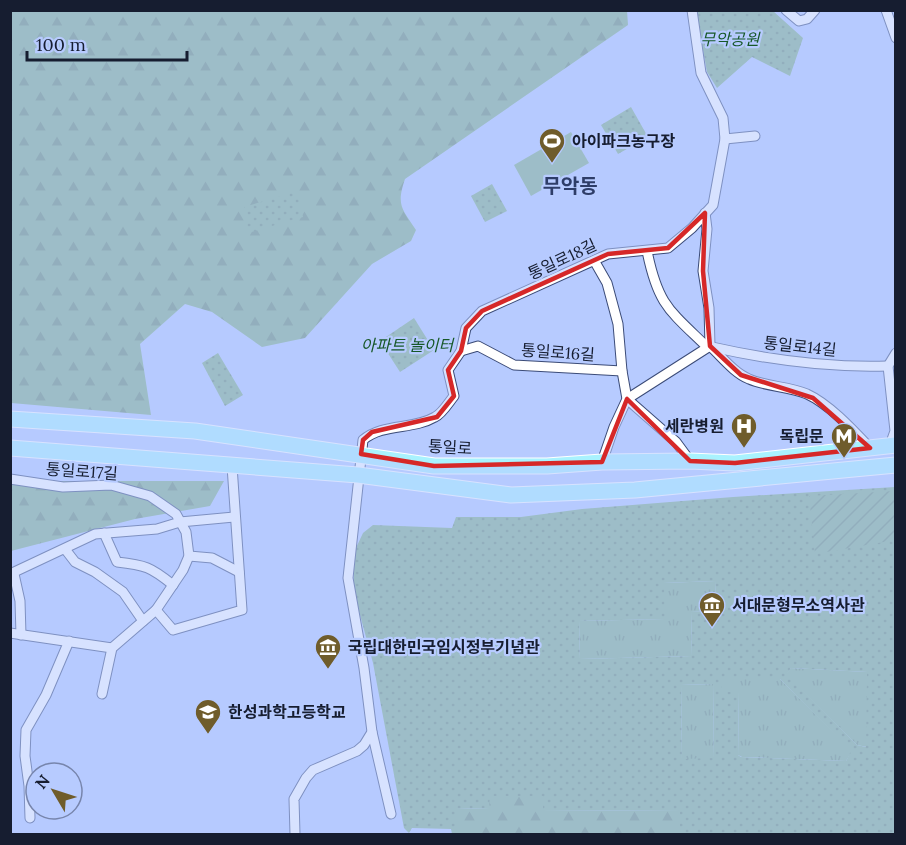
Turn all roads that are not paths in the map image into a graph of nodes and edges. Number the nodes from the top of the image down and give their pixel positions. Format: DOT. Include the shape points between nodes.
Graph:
graph roads {
  1 [pos="692,10"];
  2 [pos="786,10"];
  3 [pos="815,10"];
  4 [pos="886,10"];
  5 [pos="896,38"];
  6 [pos="755,136"];
  7 [pos="725,139"];
  8 [pos="705,213"];
  9 [pos="647,251"];
  10 [pos="594,261"];
  11 [pos="708,347"];
  12 [pos="460,351"];
  13 [pos="896,353"];
  14 [pos="888,366"];
  15 [pos="622,371"];
  16 [pos="627,399"];
  17 [pos="10,419"];
  18 [pos="893,445"];
  19 [pos="10,448"];
  20 [pos="870,448"];
  21 [pos="361,454"];
  22 [pos="690,461"];
  23 [pos="602,462"];
  24 [pos="896,465"];
  25 [pos="232,466"];
  26 [pos="358,475"];
  27 [pos="10,479"];
  28 [pos="234,517"];
  29 [pos="180,522"];
  30 [pos="104,533"];
  31 [pos="65,549"];
  32 [pos="189,556"];
  33 [pos="239,572"];
  34 [pos="12,574"];
  35 [pos="173,585"];
  36 [pos="156,610"];
  37 [pos="143,621"];
  38 [pos="10,633"];
  39 [pos="21,635"];
  40 [pos="69,642"];
  41 [pos="112,648"];
  42 [pos="102,694"];
  43 [pos="372,732"];
  44 [pos="26,761"];
  45 [pos="391,814"];
  46 [pos="296,834"];
  1 -- 7 [label="street, 통일로18길" via="701,73 723,118"];
  2 -- 3 [label="street" via="799,21 807,20"];
  4 -- 5 [label="street"];
  6 -- 7 [label="street"];
  7 -- 8 [label="street, 통일로18길" via="713,205"];
  8 -- 9 [label="street, 통일로18길" via="668,248"];
  8 -- 11 [label="street" via="703,271 709,308"];
  9 -- 10 [label="street, 통일로18길" via="608,254"];
  9 -- 11 [label="street" via="652,279 670,312"];
  10 -- 12 [label="street, 통일로18길" via="482,311 466,328"];
  10 -- 15 [label="street, 통일로16길" via="607,283 618,324"];
  11 -- 14 [label="street, 통일로14길" via="814,364"];
  11 -- 16 [label="street"];
  11 -- 20 [label="street" via="751,380 793,389 813,398"];
  12 -- 15 [label="street, 통일로16길" via="478,346 514,365"];
  12 -- 21 [label="street, 통일로18길" via="448,370 454,396 437,417 372,432 363,440"];
  13 -- 14 [label="street"];
  14 -- 18 [label="street, 통일로"];
  15 -- 16 [label="street, 통일로16길"];
  16 -- 22 [label="street" via="676,442"];
  16 -- 23 [label="street"];
  17 -- 21 [label="main road, 통일로" via="195,431"];
  18 -- 20 [label="main road, 통일로"];
  19 -- 25 [label="main road"];
  20 -- 22 [label="main road, 통일로" via="735,464"];
  21 -- 23 [label="main road, 통일로" via="434,466"];
  21 -- 26 [label="street, 통일로18길"];
  22 -- 23 [label="main road, 통일로"];
  24 -- 26 [label="main road" via="635,490 512,495"];
  25 -- 26 [label="main road"];
  25 -- 28 [label="street"];
  26 -- 43 [label="street" via="348,578"];
  27 -- 29 [label="street, 통일로17길" via="63,487 111,485 150,496 176,514"];
  28 -- 29 [label="street"];
  28 -- 33 [label="street"];
  29 -- 30 [label="street" via="157,529"];
  29 -- 32 [label="street" via="186,532"];
  30 -- 31 [label="street"];
  30 -- 35 [label="street" via="117,562 154,569"];
  31 -- 34 [label="street"];
  31 -- 37 [label="street" via="75,562 123,592"];
  32 -- 33 [label="street" via="212,558"];
  32 -- 35 [label="street"];
  33 -- 36 [label="street" via="242,610 174,630"];
  34 -- 39 [label="street" via="20,601"];
  35 -- 36 [label="street"];
  36 -- 37 [label="street"];
  37 -- 41 [label="street"];
  38 -- 39 [label="street"];
  39 -- 40 [label="street"];
  40 -- 41 [label="street"];
  40 -- 44 [label="street" via="26,730"];
  41 -- 42 [label="street"];
  43 -- 45 [label="street"];
  43 -- 46 [label="street" via="357,751 313,770 306,778 294,799"];
}
